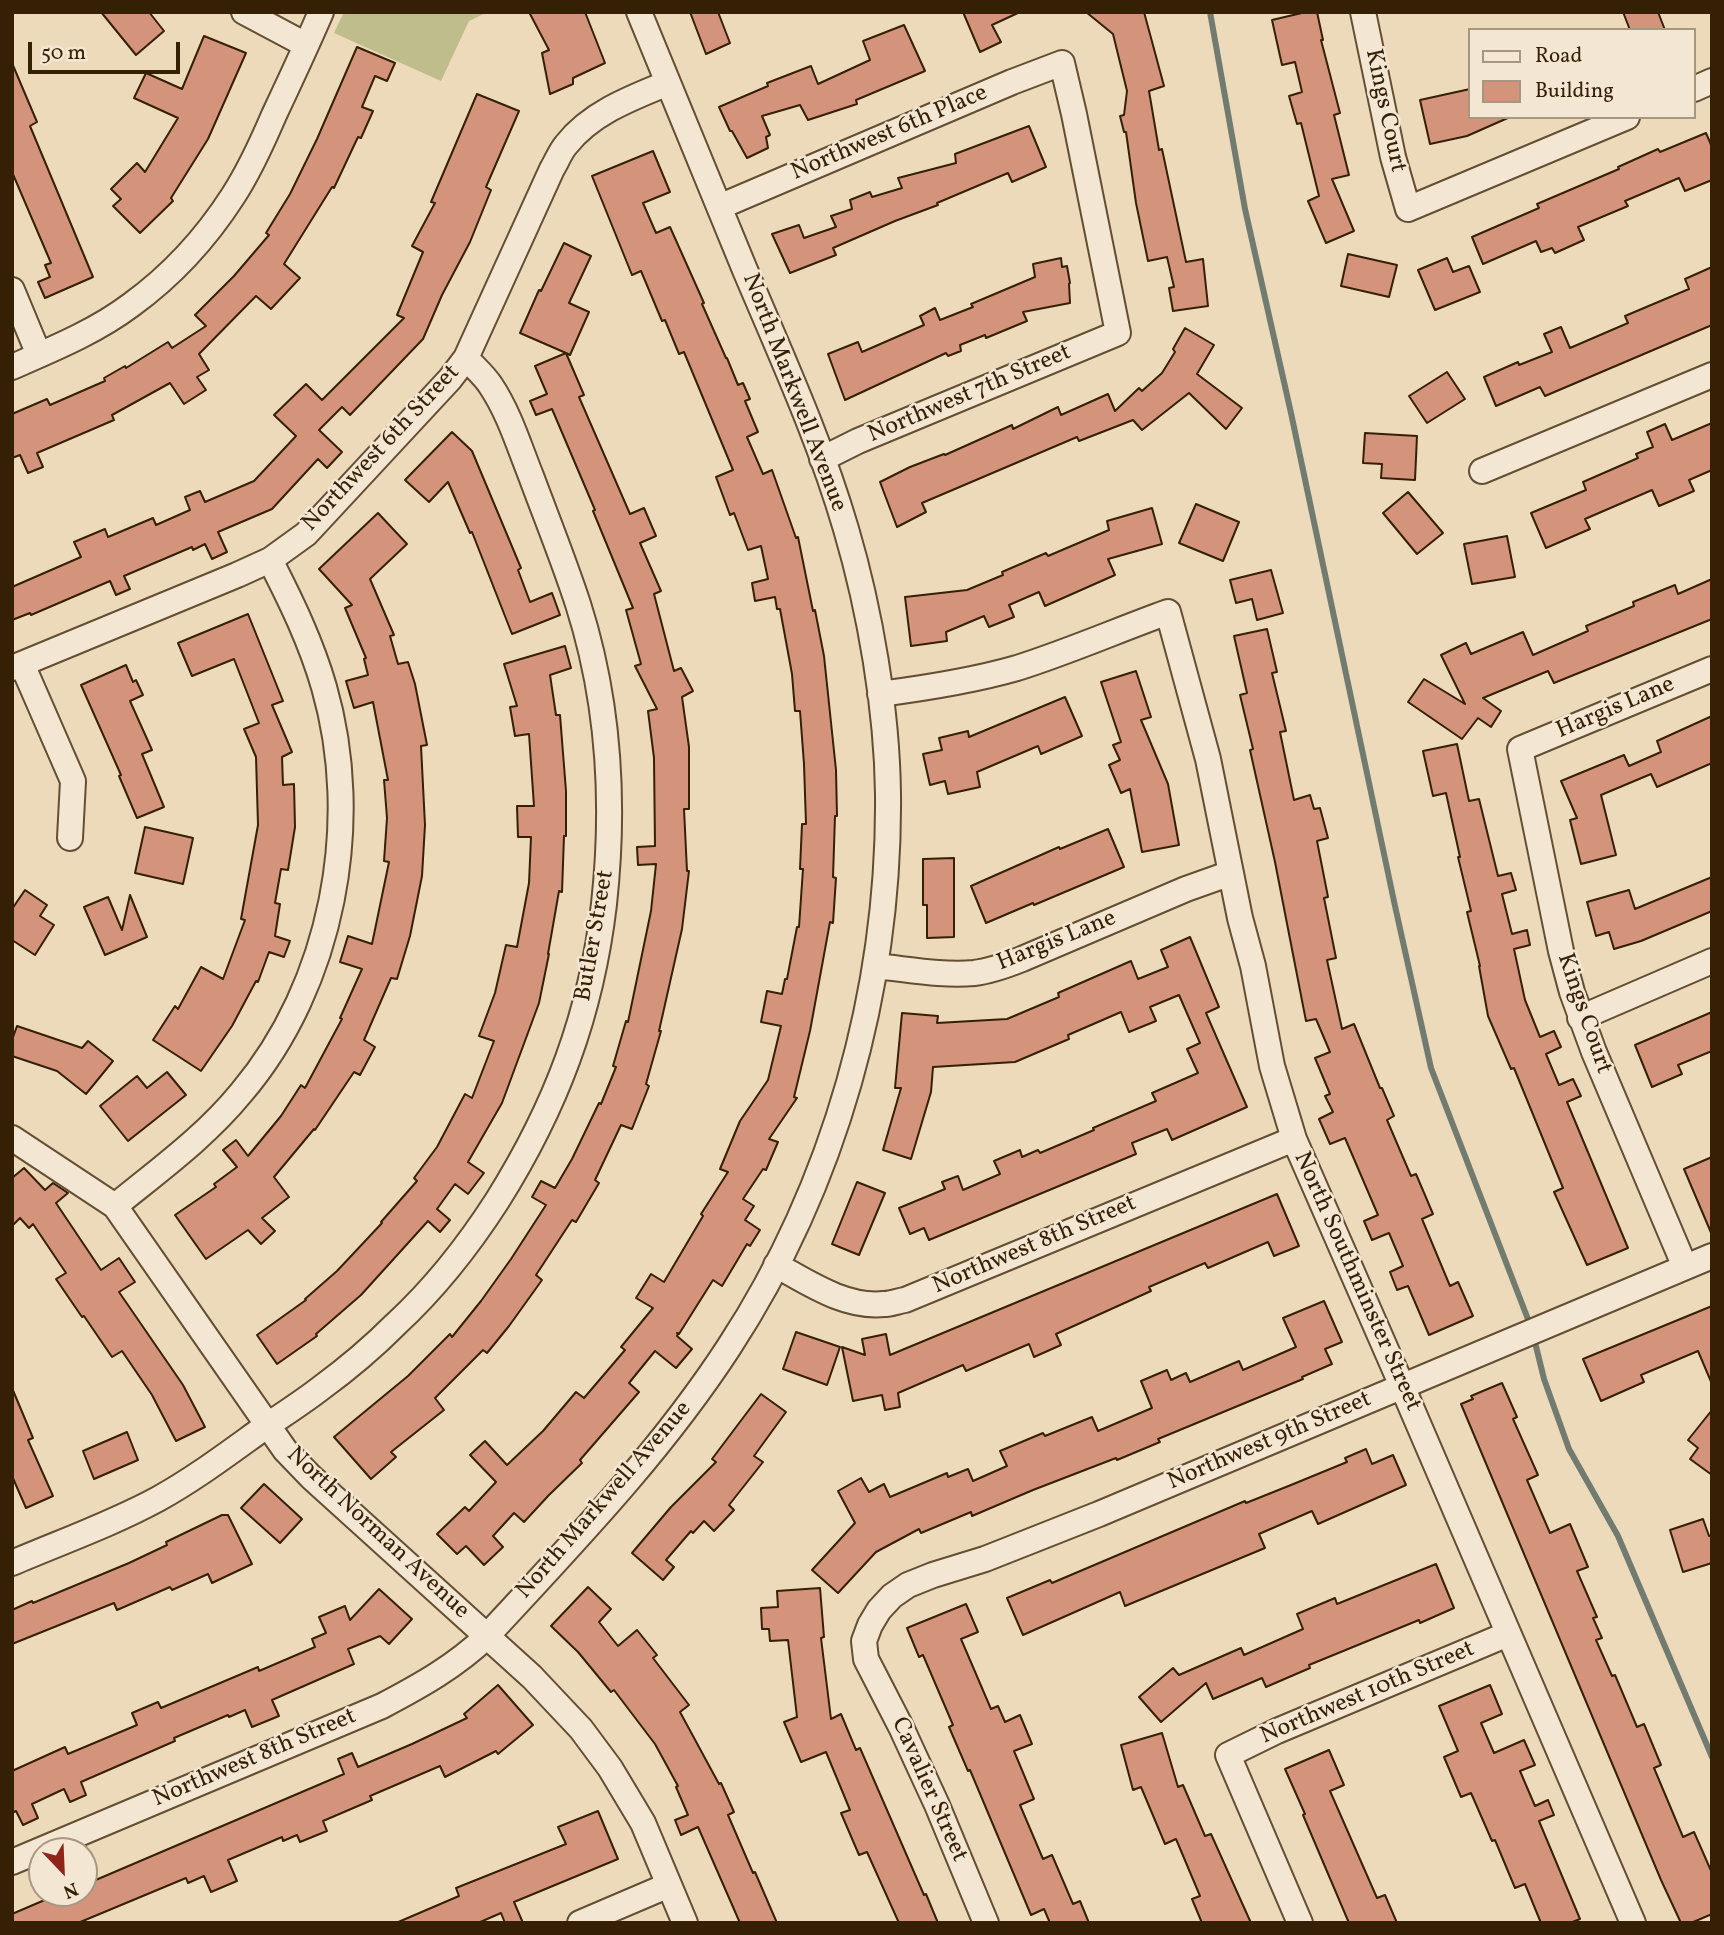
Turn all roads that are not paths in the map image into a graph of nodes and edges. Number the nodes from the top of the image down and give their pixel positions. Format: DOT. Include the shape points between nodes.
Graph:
graph roads {
  1 [pos="244,12"];
  2 [pos="321,12"];
  3 [pos="639,12"];
  4 [pos="1363,12"];
  5 [pos="306,45"];
  6 [pos="1712,81"];
  7 [pos="668,83"];
  8 [pos="1696,88"];
  9 [pos="1622,119"];
  10 [pos="719,207"];
  11 [pos="12,290"];
  12 [pos="1118,332"];
  13 [pos="39,355"];
  14 [pos="466,358"];
  15 [pos="12,366"];
  16 [pos="1712,375"];
  17 [pos="822,458"];
  18 [pos="1482,471"];
  19 [pos="270,560"];
  20 [pos="17,666"];
  21 [pos="1712,669"];
  22 [pos="880,694"];
  23 [pos="1520,749"];
  24 [pos="70,838"];
  25 [pos="1231,873"];
  26 [pos="1712,961"];
  27 [pos="875,966"];
  28 [pos="1580,1018"];
  29 [pos="12,1138"];
  30 [pos="1294,1139"];
  31 [pos="115,1206"];
  32 [pos="1712,1256"];
  33 [pos="776,1265"];
  34 [pos="1685,1267"];
  35 [pos="1402,1386"];
  36 [pos="268,1425"];
  37 [pos="12,1563"];
  38 [pos="1508,1634"];
  39 [pos="487,1636"];
  40 [pos="866,1659"];
  41 [pos="12,1862"];
  42 [pos="669,1885"];
  43 [pos="580,1923"];
  44 [pos="685,1923"];
  45 [pos="986,1923"];
  46 [pos="1300,1923"];
  47 [pos="1633,1923"];
  1 -- 5 [label="street"];
  2 -- 5 [label="street"];
  3 -- 7 [label="street, North Markwell Avenue"];
  4 -- 9 [label="street, Kings Court" via="1408,209"];
  5 -- 13 [label="street" via="253,163 233,197 187,255 130,306"];
  6 -- 8 [label="street"];
  7 -- 10 [label="street, North Markwell Avenue"];
  7 -- 14 [label="street, Northwest 6th Street" via="599,115 565,146"];
  10 -- 12 [label="street, Northwest 6th Place" via="1062,63"];
  10 -- 17 [label="street, North Markwell Avenue"];
  11 -- 13 [label="street"];
  12 -- 17 [label="street, Northwest 7th Street"];
  13 -- 15 [label="street"];
  14 -- 19 [label="street, Northwest 6th Street" via="306,534"];
  14 -- 36 [label="street, Butler Street" via="489,382 516,436 584,621 605,717 609,861 593,976 553,1099 523,1159 465,1247 397,1324 320,1390"];
  16 -- 18 [label="street"];
  17 -- 22 [label="street, North Markwell Avenue" via="859,581"];
  19 -- 20 [label="street, Northwest 6th Street"];
  19 -- 31 [label="street" via="310,644 335,736 341,794 335,890 319,953 274,1050 210,1128"];
  20 -- 24 [label="street" via="73,781"];
  21 -- 23 [label="street, Hargis Lane"];
  22 -- 25 [label="street, North Southminster Street" via="1019,667 1168,612 1208,759"];
  22 -- 27 [label="street, North Markwell Avenue" via="888,823"];
  23 -- 28 [label="street, Kings Court" via="1561,951"];
  25 -- 27 [label="street, Hargis Lane" via="995,969 974,973"];
  25 -- 30 [label="street, North Southminster Street" via="1272,1066"];
  26 -- 28 [label="street"];
  27 -- 33 [label="street, North Markwell Avenue" via="843,1105 815,1181"];
  28 -- 34 [label="street, Kings Court"];
  29 -- 31 [label="street, North Norman Avenue"];
  30 -- 33 [label="street, Northwest 8th Street" via="905,1300 884,1304 846,1301"];
  30 -- 35 [label="street, North Southminster Street"];
  31 -- 36 [label="street, North Norman Avenue"];
  32 -- 34 [label="street, Northwest 9th Street"];
  33 -- 39 [label="street, North Markwell Avenue" via="732,1343 658,1445"];
  34 -- 35 [label="street, Northwest 9th Street"];
  35 -- 38 [label="street, North Southminster Street"];
  35 -- 40 [label="street, Northwest 9th Street" via="1099,1514 908,1585 892,1596 870,1625 864,1641"];
  36 -- 37 [label="street" via="156,1500"];
  36 -- 39 [label="street, North Norman Avenue" via="311,1477"];
  38 -- 46 [label="street, Northwest 10th Street" via="1228,1755"];
  38 -- 47 [label="street, North Southminster Street"];
  39 -- 41 [label="street, Northwest 8th Street" via="466,1656 382,1706"];
  39 -- 42 [label="street, North Norman Avenue" via="581,1729 610,1768 643,1823"];
  40 -- 45 [label="street, Cavalier Street" via="937,1805"];
  42 -- 43 [label="street"];
  42 -- 44 [label="street, North Norman Avenue"];
}
